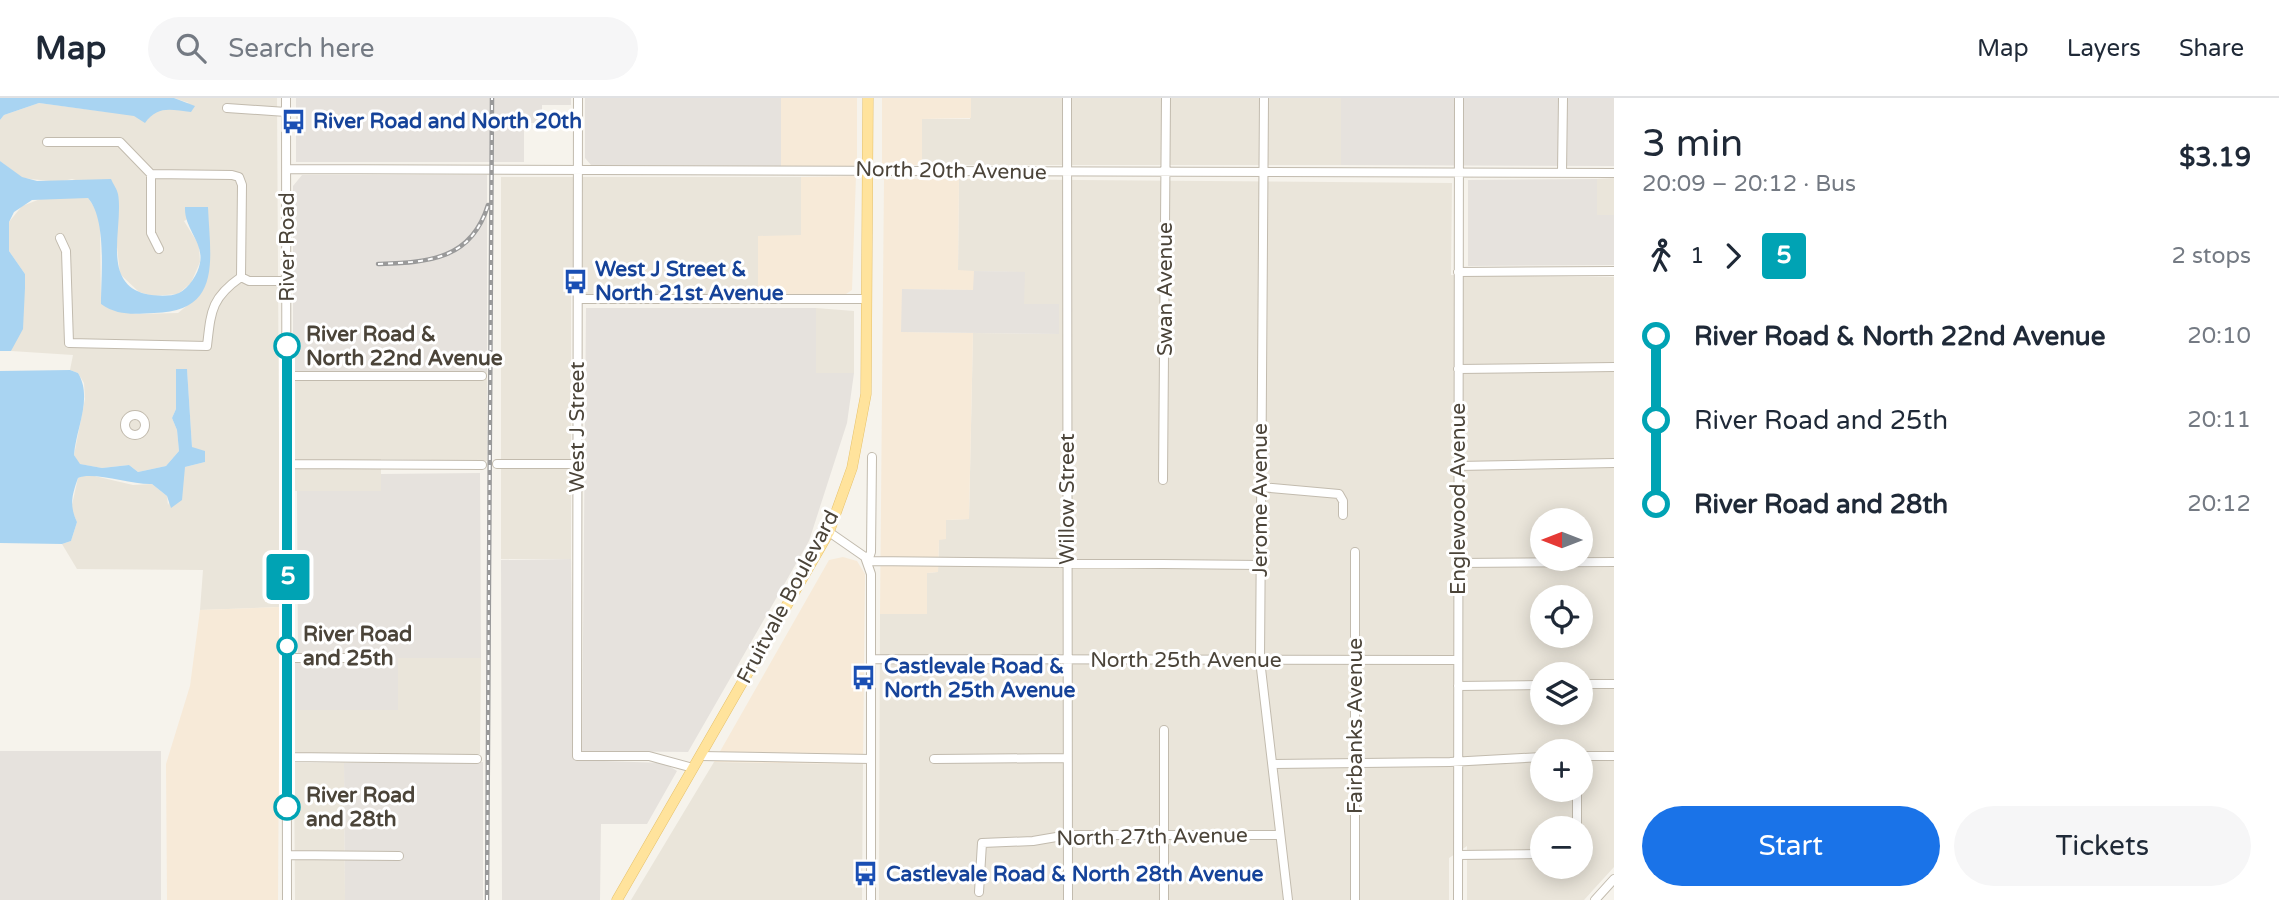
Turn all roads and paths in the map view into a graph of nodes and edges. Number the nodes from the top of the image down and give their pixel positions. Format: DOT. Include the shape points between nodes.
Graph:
graph roads {
  1 [pos="286,98"];
  2 [pos="578,98"];
  3 [pos="868,98"];
  4 [pos="1067,98"];
  5 [pos="1166,98"];
  6 [pos="1264,98"];
  7 [pos="1459,98"];
  8 [pos="1563,98"];
  9 [pos="227,108"];
  10 [pos="286,112"];
  11 [pos="47,142"];
  12 [pos="287,169"];
  13 [pos="578,169"];
  14 [pos="867,170"];
  15 [pos="1067,172"];
  16 [pos="1166,173"];
  17 [pos="1263,173"];
  18 [pos="1562,173"];
  19 [pos="1614,173"];
  20 [pos="151,174"];
  21 [pos="1458,174"];
  22 [pos="60,238"];
  23 [pos="159,249"];
  24 [pos="1614,271"];
  25 [pos="1458,272"];
  26 [pos="241,277"];
  27 [pos="286,281"];
  28 [pos="578,299"];
  29 [pos="866,299"];
  30 [pos="1614,367"];
  31 [pos="1458,369"];
  32 [pos="287,376"];
  33 [pos="482,376"];
  34 [pos="872,457"];
  35 [pos="1614,463"];
  36 [pos="288,464"];
  37 [pos="482,464"];
  38 [pos="498,464"];
  39 [pos="577,464"];
  40 [pos="1458,466"];
  41 [pos="1163,480"];
  42 [pos="1260,488"];
  43 [pos="1343,516"];
  44 [pos="829,532"];
  45 [pos="1355,552"];
  46 [pos="868,561"];
  47 [pos="1066,562"];
  48 [pos="1614,562"];
  49 [pos="1458,563"];
  50 [pos="1260,565"];
  51 [pos="287,658"];
  52 [pos="382,658"];
  53 [pos="872,659"];
  54 [pos="1068,660"];
  55 [pos="1260,660"];
  56 [pos="1356,660"];
  57 [pos="1458,660"];
  58 [pos="1593,684"];
  59 [pos="1614,684"];
  60 [pos="1530,685"];
  61 [pos="1458,686"];
  62 [pos="1164,730"];
  63 [pos="1593,756"];
  64 [pos="1614,756"];
  65 [pos="287,757"];
  66 [pos="700,757"];
  67 [pos="1530,757"];
  68 [pos="1066,758"];
  69 [pos="477,759"];
  70 [pos="871,759"];
  71 [pos="934,759"];
  72 [pos="1458,759"];
  73 [pos="1273,764"];
  74 [pos="1355,764"];
  75 [pos="693,768"];
  76 [pos="1068,835"];
  77 [pos="1163,835"];
  78 [pos="1280,835"];
  79 [pos="1530,854"];
  80 [pos="287,855"];
  81 [pos="1458,855"];
  82 [pos="399,856"];
  83 [pos="1614,879"];
  84 [pos="979,892"];
  85 [pos="287,900"];
  86 [pos="617,900"];
  87 [pos="871,900"];
  88 [pos="1068,900"];
  89 [pos="1164,900"];
  90 [pos="1288,900"];
  91 [pos="1355,900"];
  92 [pos="1458,900"];
  93 [pos="1595,900"];
  1 -- 10 [label="street, River Road"];
  2 -- 13 [label="street, West J Street"];
  3 -- 14 [label="main road, Fruitvale Boulevard"];
  4 -- 15 [label="street, Willow Street"];
  5 -- 16 [label="street, Swan Avenue"];
  6 -- 17 [label="street, Jerome Avenue"];
  7 -- 21 [label="street, Englewood Avenue"];
  8 -- 18 [label="street"];
  9 -- 10 [label="street"];
  10 -- 12 [label="street, River Road"];
  11 -- 20 [label="street" via="120,142"];
  12 -- 13 [label="street, North 20th Avenue"];
  12 -- 27 [label="street, River Road"];
  13 -- 14 [label="street, North 20th Avenue"];
  13 -- 28 [label="street, West J Street"];
  14 -- 15 [label="street, North 20th Avenue"];
  14 -- 29 [label="main road, Fruitvale Boulevard"];
  15 -- 16 [label="street, North 20th Avenue"];
  15 -- 47 [label="street, Willow Street"];
  16 -- 17 [label="street, North 20th Avenue"];
  16 -- 41 [label="street, Swan Avenue"];
  17 -- 21 [label="street, North 20th Avenue"];
  17 -- 42 [label="street, Jerome Avenue"];
  18 -- 19 [label="street, North 20th Avenue"];
  18 -- 21 [label="street, North 20th Avenue"];
  20 -- 23 [label="street" via="151,233"];
  20 -- 26 [label="street" via="239,177"];
  21 -- 25 [label="street, Englewood Avenue"];
  22 -- 26 [label="street" via="66,251 69,343 78,346 207,346 214,301"];
  24 -- 25 [label="street"];
  25 -- 31 [label="street, Englewood Avenue"];
  26 -- 27 [label="street"];
  27 -- 32 [label="street, River Road"];
  28 -- 29 [label="street"];
  28 -- 39 [label="street, West J Street"];
  29 -- 44 [label="main road, Fruitvale Boulevard" via="866,394 861,428"];
  30 -- 31 [label="street"];
  31 -- 40 [label="street, Englewood Avenue"];
  32 -- 33 [label="street"];
  32 -- 36 [label="street, River Road"];
  34 -- 46 [label="street"];
  35 -- 40 [label="street"];
  36 -- 37 [label="street"];
  36 -- 51 [label="street, River Road"];
  38 -- 39 [label="street"];
  39 -- 75 [label="street, West J Street" via="577,756 649,756"];
  40 -- 49 [label="street, Englewood Avenue"];
  42 -- 43 [label="street" via="1339,494"];
  42 -- 50 [label="street, Jerome Avenue"];
  44 -- 46 [label="street"];
  44 -- 66 [label="main road, Fruitvale Boulevard"];
  45 -- 56 [label="street, Fairbanks Avenue"];
  46 -- 47 [label="street"];
  46 -- 53 [label="street"];
  47 -- 50 [label="street"];
  47 -- 54 [label="street, Willow Street"];
  48 -- 49 [label="street"];
  49 -- 57 [label="street, Englewood Avenue"];
  50 -- 55 [label="street, Jerome Avenue"];
  51 -- 52 [label="street"];
  51 -- 65 [label="street, River Road"];
  53 -- 54 [label="street, North 25th Avenue"];
  53 -- 70 [label="street"];
  54 -- 55 [label="street, North 25th Avenue"];
  54 -- 68 [label="street, Willow Street"];
  55 -- 56 [label="street, North 25th Avenue"];
  55 -- 73 [label="street, Jerome Avenue"];
  56 -- 57 [label="street, North 25th Avenue"];
  56 -- 74 [label="street, Fairbanks Avenue"];
  57 -- 61 [label="street, Englewood Avenue"];
  58 -- 59 [label="street"];
  60 -- 61 [label="street"];
  61 -- 72 [label="street, Englewood Avenue"];
  62 -- 77 [label="street"];
  63 -- 64 [label="street"];
  65 -- 69 [label="street"];
  65 -- 80 [label="street, River Road"];
  66 -- 70 [label="street"];
  66 -- 75 [label="main road, Fruitvale Boulevard"];
  67 -- 72 [label="street"];
  68 -- 71 [label="street"];
  68 -- 76 [label="street, Willow Street"];
  70 -- 87 [label="street"];
  72 -- 74 [label="street"];
  72 -- 81 [label="street, Englewood Avenue"];
  73 -- 74 [label="street"];
  73 -- 78 [label="street, Jerome Avenue"];
  74 -- 91 [label="street, Fairbanks Avenue"];
  75 -- 86 [label="main road, Fruitvale Boulevard"];
  76 -- 77 [label="street, North 27th Avenue"];
  76 -- 84 [label="street, North 27th Avenue" via="982,843"];
  76 -- 88 [label="street, Willow Street"];
  77 -- 78 [label="street, North 27th Avenue"];
  77 -- 89 [label="street"];
  78 -- 90 [label="street, Jerome Avenue"];
  79 -- 81 [label="street"];
  80 -- 82 [label="street"];
  80 -- 85 [label="street, River Road"];
  81 -- 92 [label="street, Englewood Avenue"];
  83 -- 93 [label="street"];
}
